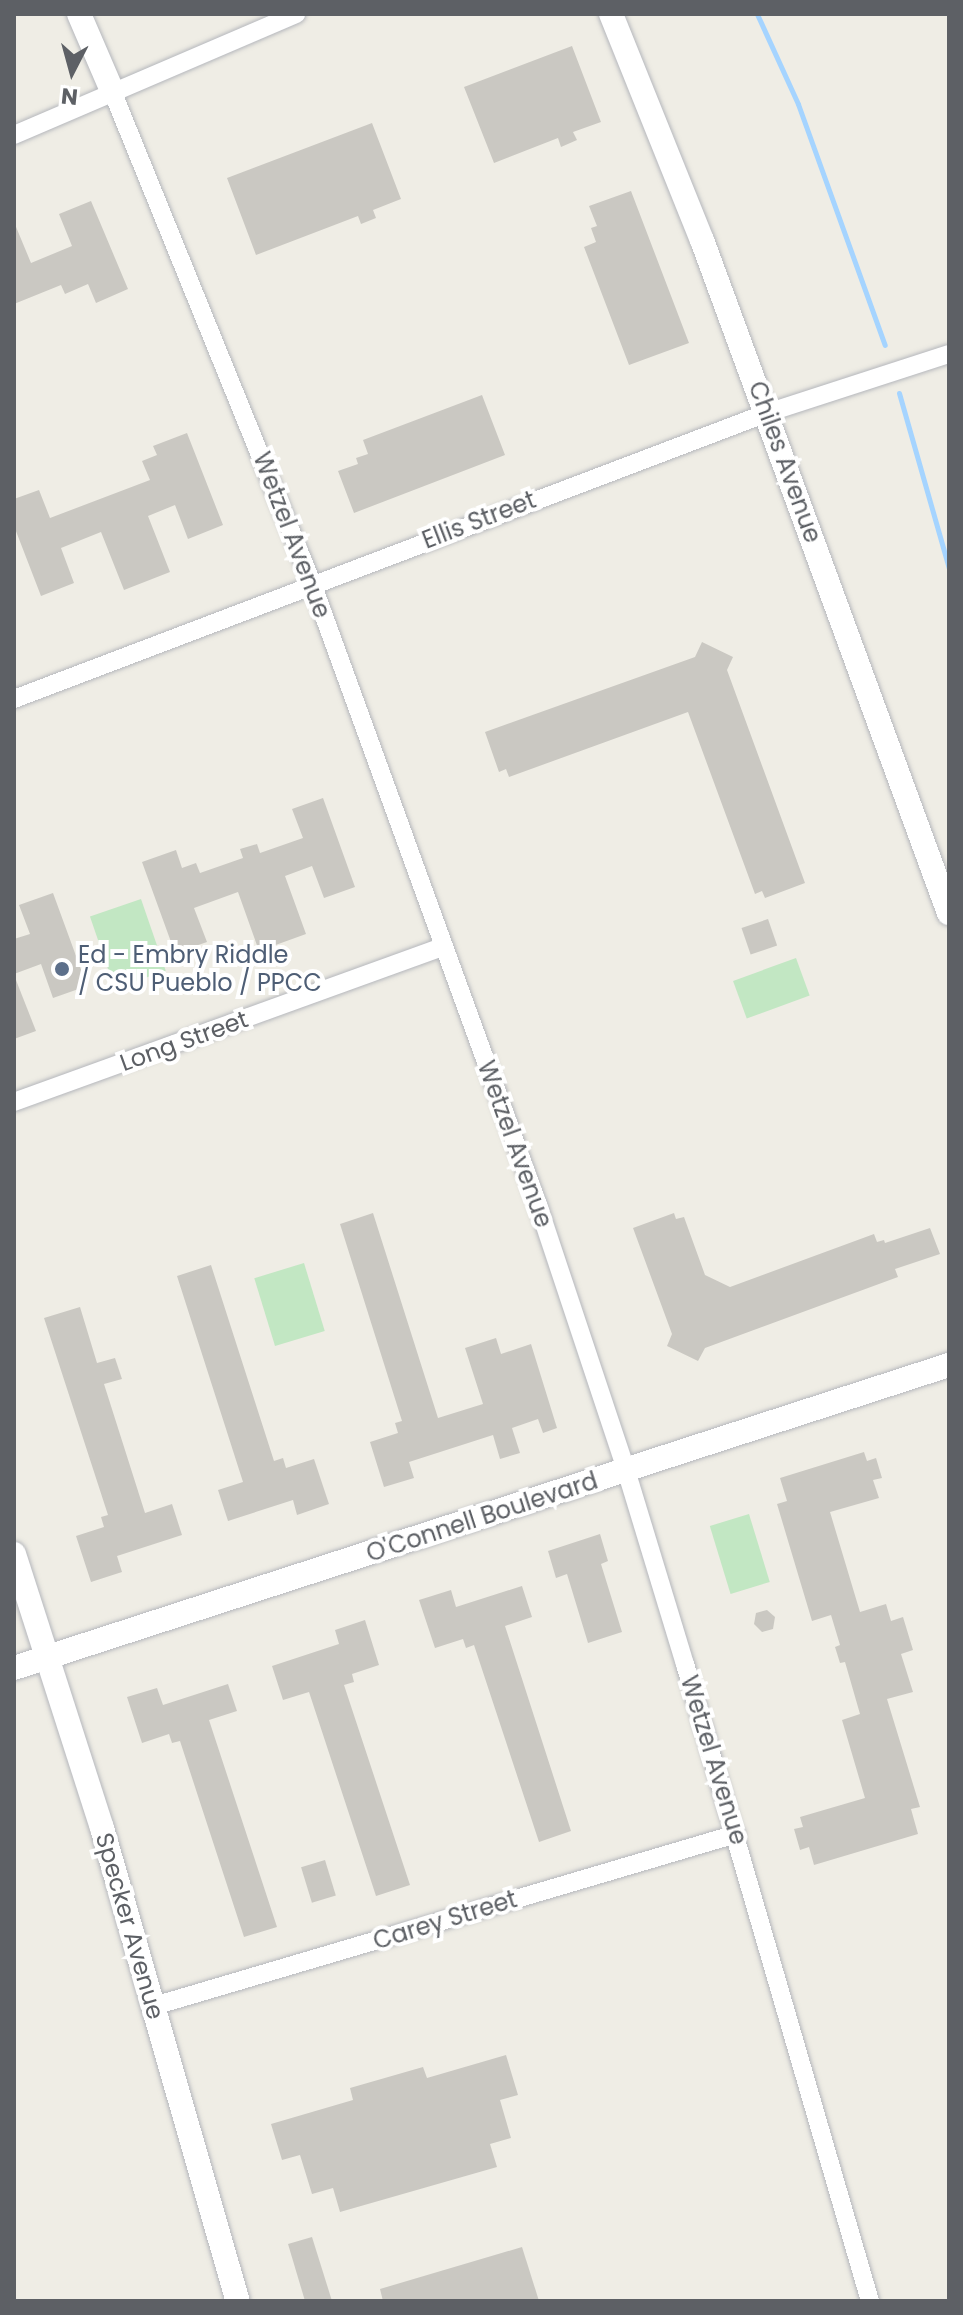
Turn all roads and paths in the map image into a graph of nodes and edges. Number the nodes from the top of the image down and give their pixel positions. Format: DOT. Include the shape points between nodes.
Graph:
graph roads {
  1 [pos="79,14"];
  2 [pos="296,14"];
  3 [pos="611,14"];
  4 [pos="113,93"];
  5 [pos="14,135"];
  6 [pos="949,354"];
  7 [pos="767,413"];
  8 [pos="312,583"];
  9 [pos="14,699"];
  10 [pos="949,913"];
  11 [pos="443,947"];
  12 [pos="14,1102"];
  13 [pos="949,1365"];
  14 [pos="626,1470"];
  15 [pos="14,1554"];
  16 [pos="46,1657"];
  17 [pos="14,1668"];
  18 [pos="736,1834"];
  19 [pos="154,2006"];
  20 [pos="238,2301"];
  21 [pos="870,2301"];
  1 -- 4 [label="street, Wetzel Avenue"];
  2 -- 4 [label="street"];
  3 -- 7 [label="street, Chiles Avenue"];
  4 -- 5 [label="street"];
  4 -- 8 [label="street, Wetzel Avenue"];
  6 -- 7 [label="street, Ellis Street"];
  7 -- 8 [label="street, Ellis Street"];
  7 -- 10 [label="street, Chiles Avenue"];
  8 -- 9 [label="street, Ellis Street"];
  8 -- 11 [label="street, Wetzel Avenue"];
  11 -- 12 [label="street, Long Street"];
  11 -- 14 [label="street, Wetzel Avenue" via="538,1205"];
  13 -- 14 [label="street, O'Connell Boulevard"];
  14 -- 16 [label="street, O'Connell Boulevard"];
  14 -- 18 [label="street, Wetzel Avenue"];
  15 -- 16 [label="street, Specker Avenue"];
  16 -- 17 [label="street, O'Connell Boulevard"];
  16 -- 19 [label="street, Specker Avenue"];
  18 -- 19 [label="street, Carey Street"];
  18 -- 21 [label="street, Wetzel Avenue"];
  19 -- 20 [label="street, Specker Avenue"];
}
